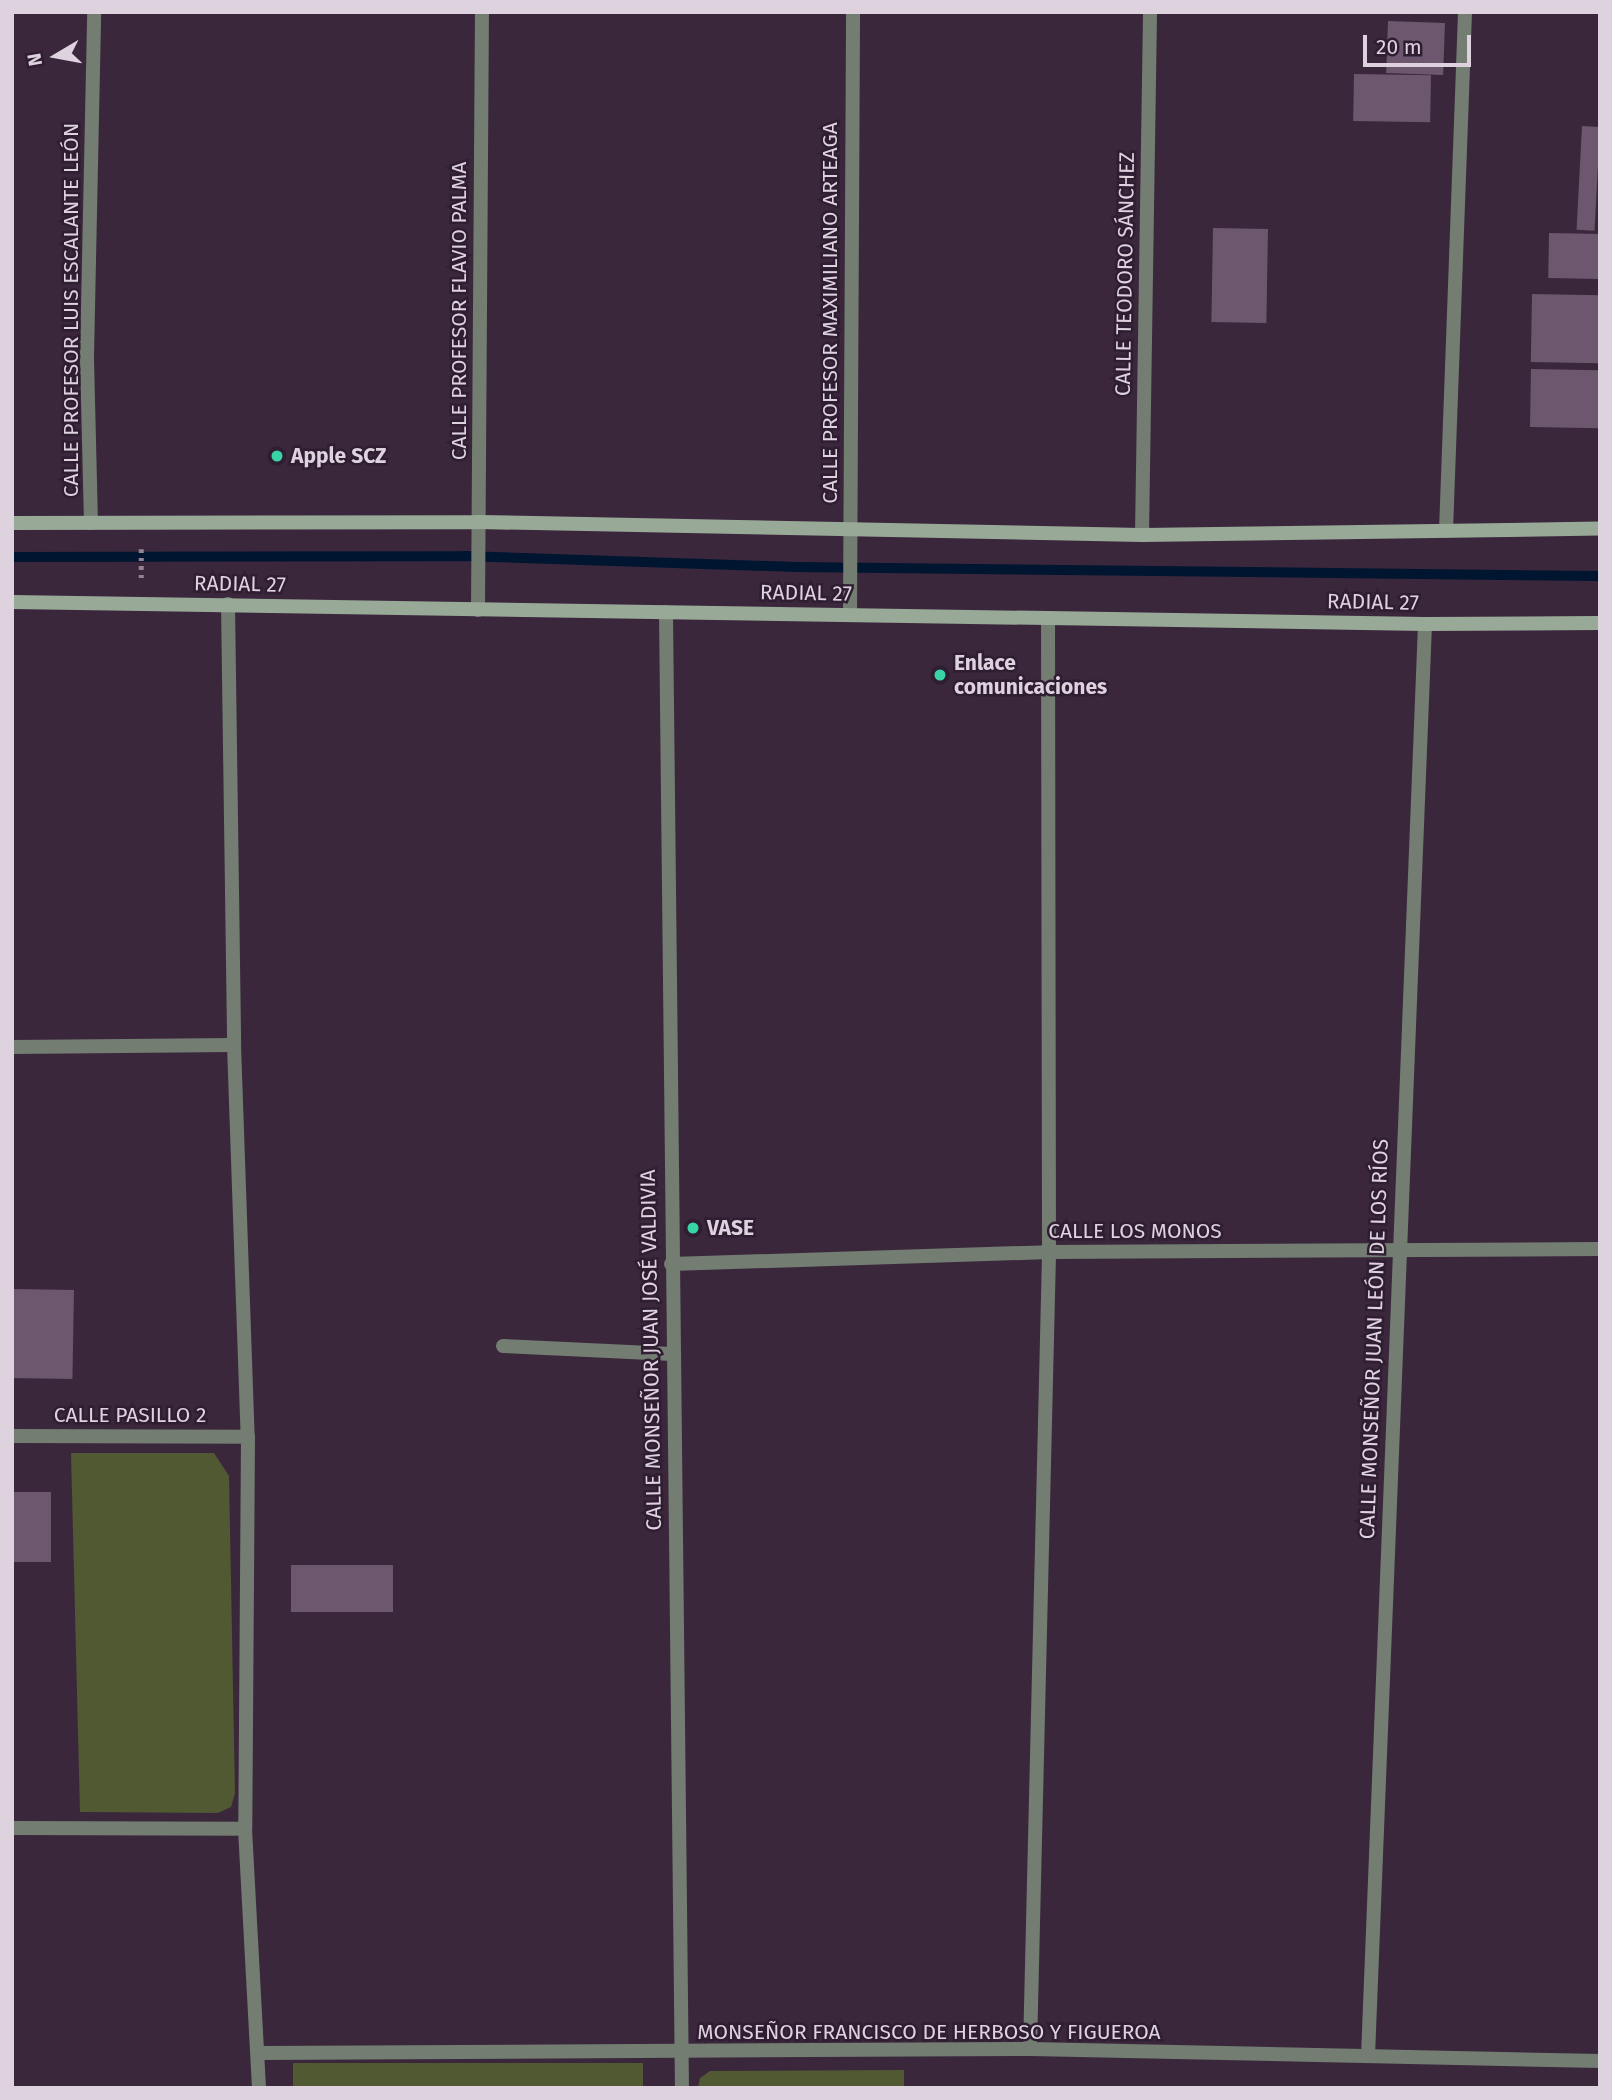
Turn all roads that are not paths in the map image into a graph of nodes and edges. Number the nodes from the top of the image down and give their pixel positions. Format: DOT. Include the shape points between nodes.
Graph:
graph roads {
  1 [pos="94,12"];
  2 [pos="482,12"];
  3 [pos="853,12"];
  4 [pos="1150,12"];
  5 [pos="1465,12"];
  6 [pos="478,522"];
  7 [pos="12,523"];
  8 [pos="91,523"];
  9 [pos="850,528"];
  10 [pos="1600,529"];
  11 [pos="1446,531"];
  12 [pos="1142,536"];
  13 [pos="12,602"];
  14 [pos="228,604"];
  15 [pos="850,608"];
  16 [pos="478,610"];
  17 [pos="666,612"];
  18 [pos="1048,618"];
  19 [pos="1600,623"];
  20 [pos="1425,624"];
  21 [pos="234,1045"];
  22 [pos="12,1047"];
  23 [pos="1600,1249"];
  24 [pos="1398,1251"];
  25 [pos="1049,1252"];
  26 [pos="671,1264"];
  27 [pos="503,1346"];
  28 [pos="672,1354"];
  29 [pos="12,1436"];
  30 [pos="248,1437"];
  31 [pos="12,1828"];
  32 [pos="245,1829"];
  33 [pos="1030,2049"];
  34 [pos="258,2053"];
  35 [pos="681,2054"];
  36 [pos="1368,2056"];
  37 [pos="1600,2061"];
  38 [pos="259,2088"];
  39 [pos="682,2088"];
  1 -- 8 [label="street, CALLE PROFESOR LUIS ESCALANTE LEÓN" via="87,356"];
  2 -- 6 [label="street, CALLE PROFESOR FLAVIO PALMA"];
  3 -- 9 [label="street, CALLE PROFESOR MAXIMILIANO ARTEAGA"];
  4 -- 12 [label="street, CALLE TEODORO SÁNCHEZ"];
  5 -- 11 [label="street"];
  6 -- 8 [label="street"];
  6 -- 9 [label="street"];
  6 -- 16 [label="street, CALLE PROFESOR FLAVIO PALMA"];
  7 -- 8 [label="street"];
  9 -- 12 [label="street"];
  9 -- 15 [label="street, CALLE PROFESOR MAXIMILIANO ARTEAGA"];
  10 -- 11 [label="street"];
  11 -- 12 [label="street"];
  13 -- 14 [label="street, RADIAL 27"];
  14 -- 16 [label="street, RADIAL 27"];
  14 -- 21 [label="street"];
  15 -- 17 [label="street, RADIAL 27"];
  15 -- 18 [label="street, RADIAL 27"];
  16 -- 17 [label="street, RADIAL 27"];
  17 -- 26 [label="street, CALLE MONSEÑOR JUAN JOSÉ VALDIVIA"];
  18 -- 20 [label="street, RADIAL 27"];
  18 -- 25 [label="street"];
  19 -- 20 [label="street, RADIAL 27"];
  20 -- 24 [label="street, CALLE MONSEÑOR JUAN LEÓN DE LOS RÍOS"];
  21 -- 22 [label="street"];
  21 -- 30 [label="street"];
  23 -- 24 [label="street, CALLE LOS MONOS"];
  24 -- 25 [label="street, CALLE LOS MONOS"];
  24 -- 36 [label="street, CALLE MONSEÑOR JUAN LEÓN DE LOS RÍOS"];
  25 -- 26 [label="street, CALLE LOS MONOS"];
  25 -- 33 [label="street"];
  26 -- 28 [label="street, CALLE MONSEÑOR JUAN JOSÉ VALDIVIA"];
  27 -- 28 [label="street"];
  28 -- 35 [label="street, CALLE MONSEÑOR JUAN JOSÉ VALDIVIA"];
  29 -- 30 [label="street, CALLE PASILLO 2"];
  30 -- 32 [label="street"];
  31 -- 32 [label="street"];
  32 -- 34 [label="street"];
  33 -- 35 [label="street, MONSEÑOR FRANCISCO DE HERBOSO Y FIGUEROA"];
  33 -- 36 [label="street, MONSEÑOR FRANCISCO DE HERBOSO Y FIGUEROA"];
  34 -- 35 [label="street, MONSEÑOR FRANCISCO DE HERBOSO Y FIGUEROA"];
  34 -- 38 [label="street"];
  35 -- 39 [label="street, CALLE MONSEÑOR JUAN JOSÉ VALDIVIA"];
  36 -- 37 [label="street, MONSEÑOR FRANCISCO DE HERBOSO Y FIGUEROA"];
}
